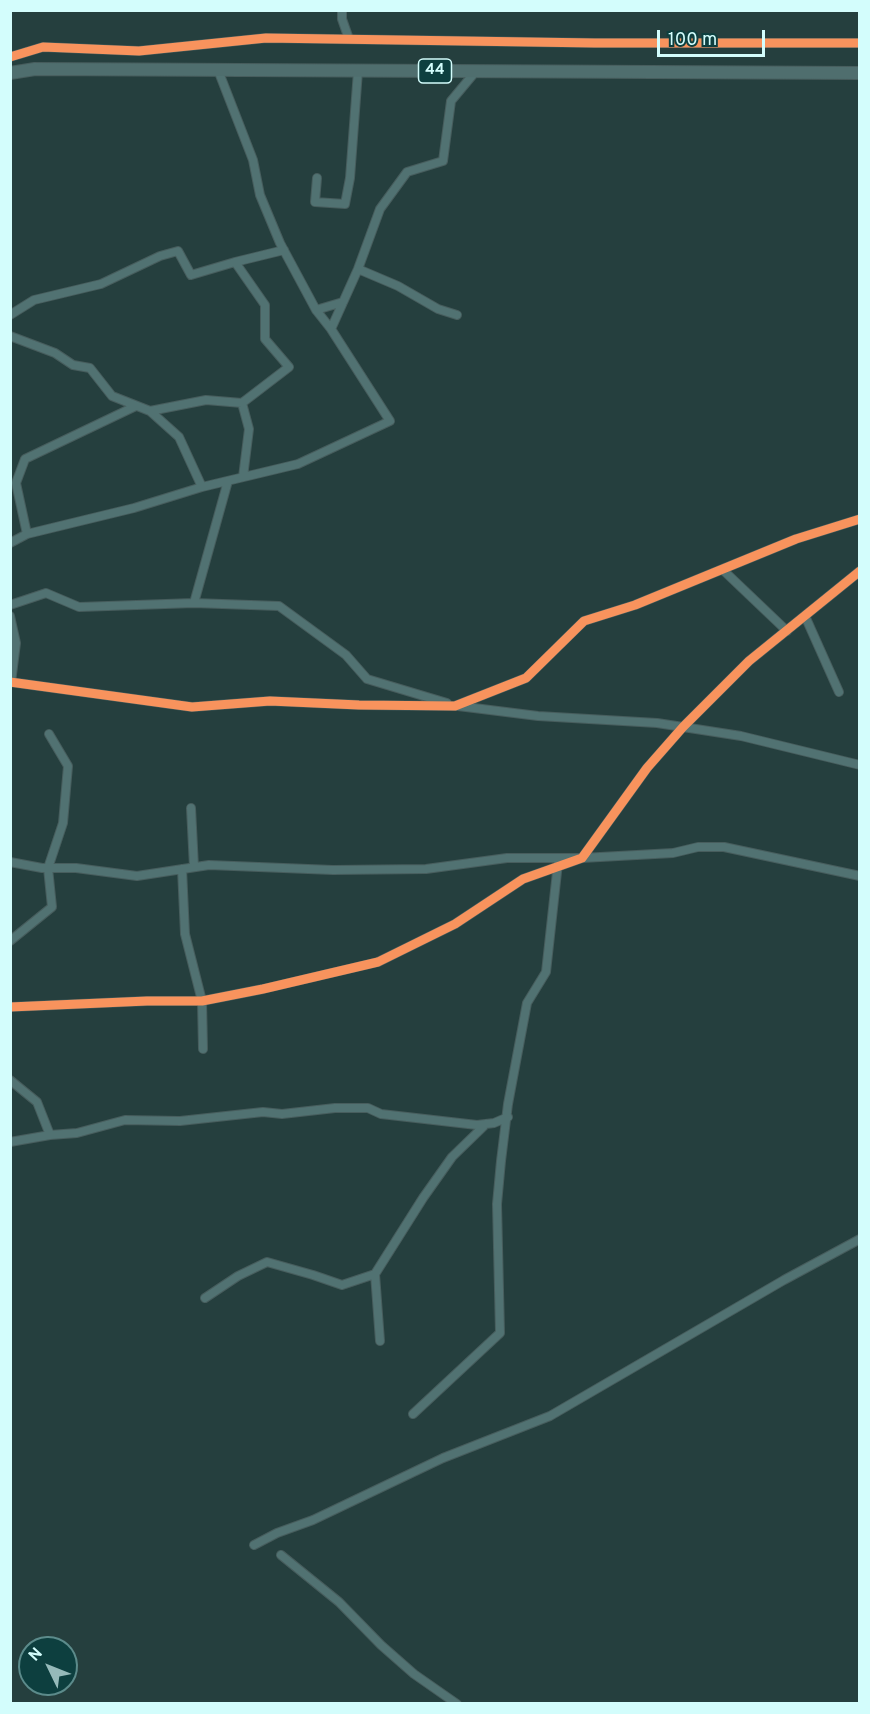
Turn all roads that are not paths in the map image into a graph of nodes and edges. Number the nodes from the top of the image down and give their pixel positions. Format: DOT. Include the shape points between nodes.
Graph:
graph roads {
  1 [pos="342,10"];
  2 [pos="349,39"];
  3 [pos="860,43"];
  4 [pos="10,57"];
  5 [pos="218,70"];
  6 [pos="358,71"];
  7 [pos="476,71"];
  8 [pos="10,73"];
  9 [pos="860,73"];
  10 [pos="316,178"];
  11 [pos="284,250"];
  12 [pos="236,262"];
  13 [pos="358,269"];
  14 [pos="343,302"];
  15 [pos="316,310"];
  16 [pos="10,315"];
  17 [pos="457,315"];
  18 [pos="331,329"];
  19 [pos="10,336"];
  20 [pos="242,404"];
  21 [pos="136,406"];
  22 [pos="150,411"];
  23 [pos="243,477"];
  24 [pos="228,481"];
  25 [pos="202,487"];
  26 [pos="860,519"];
  27 [pos="27,534"];
  28 [pos="10,543"];
  29 [pos="723,570"];
  30 [pos="860,571"];
  31 [pos="194,603"];
  32 [pos="10,605"];
  33 [pos="10,616"];
  34 [pos="805,616"];
  35 [pos="787,631"];
  36 [pos="11,682"];
  37 [pos="839,692"];
  38 [pos="455,706"];
  39 [pos="683,727"];
  40 [pos="49,734"];
  41 [pos="860,765"];
  42 [pos="191,808"];
  43 [pos="582,858"];
  44 [pos="10,862"];
  45 [pos="558,863"];
  46 [pos="194,867"];
  47 [pos="48,868"];
  48 [pos="182,869"];
  49 [pos="860,876"];
  50 [pos="10,941"];
  51 [pos="202,1001"];
  52 [pos="10,1007"];
  53 [pos="203,1049"];
  54 [pos="10,1080"];
  55 [pos="508,1117"];
  56 [pos="486,1124"];
  57 [pos="50,1135"];
  58 [pos="10,1142"];
  59 [pos="860,1239"];
  60 [pos="375,1274"];
  61 [pos="205,1298"];
  62 [pos="380,1341"];
  63 [pos="414,1414"];
  64 [pos="254,1545"];
  65 [pos="281,1555"];
  66 [pos="457,1704"];
  1 -- 2 [label="street"];
  2 -- 3 [label="street, 44"];
  2 -- 4 [label="street, 44" via="266,38 139,51 44,47"];
  5 -- 6 [label="main road, 44"];
  5 -- 8 [label="main road, 44" via="34,69"];
  5 -- 11 [label="street" via="253,160 260,195"];
  6 -- 7 [label="main road, 44"];
  6 -- 10 [label="street" via="345,204 315,202"];
  7 -- 9 [label="main road, 44"];
  7 -- 13 [label="street" via="451,101 443,161 407,172 380,209"];
  11 -- 12 [label="street"];
  11 -- 15 [label="street"];
  12 -- 16 [label="street" via="191,275 178,251 100,284 34,300"];
  12 -- 20 [label="street" via="265,305 265,339 289,367"];
  13 -- 14 [label="street"];
  13 -- 17 [label="street"];
  14 -- 15 [label="street"];
  14 -- 18 [label="street"];
  15 -- 18 [label="street"];
  18 -- 23 [label="street" via="390,421 298,464"];
  19 -- 21 [label="street" via="55,353 73,365 90,368 112,396"];
  20 -- 22 [label="street" via="206,400"];
  20 -- 23 [label="street" via="249,429"];
  21 -- 22 [label="street"];
  21 -- 27 [label="street" via="25,459 16,483"];
  22 -- 25 [label="street" via="179,437"];
  23 -- 24 [label="street"];
  24 -- 25 [label="street"];
  24 -- 31 [label="street"];
  25 -- 27 [label="street"];
  26 -- 29 [label="street" via="796,539"];
  27 -- 28 [label="street"];
  29 -- 35 [label="street"];
  29 -- 38 [label="street" via="584,621 526,678"];
  30 -- 34 [label="street"];
  31 -- 32 [label="street" via="79,607 46,593"];
  31 -- 38 [label="street" via="279,606 346,655 367,679"];
  33 -- 36 [label="street" via="16,643"];
  34 -- 35 [label="street"];
  34 -- 37 [label="street"];
  35 -- 39 [label="street" via="749,661"];
  36 -- 38 [label="street" via="192,707 270,701"];
  38 -- 39 [label="street"];
  39 -- 41 [label="street" via="741,736"];
  39 -- 43 [label="street" via="647,768"];
  40 -- 47 [label="street" via="68,766 63,823"];
  42 -- 46 [label="street"];
  43 -- 45 [label="street"];
  43 -- 49 [label="street" via="724,848"];
  44 -- 47 [label="street"];
  45 -- 46 [label="street" via="507,858 426,869"];
  45 -- 51 [label="street" via="523,879 455,924 378,962"];
  45 -- 55 [label="street" via="546,972 527,1002"];
  46 -- 48 [label="street"];
  47 -- 48 [label="street" via="136,876"];
  47 -- 50 [label="street" via="52,908"];
  48 -- 51 [label="street" via="185,934"];
  51 -- 52 [label="street"];
  51 -- 53 [label="street"];
  54 -- 57 [label="street" via="38,1102"];
  55 -- 56 [label="street"];
  55 -- 63 [label="street" via="496,1204 500,1333"];
  56 -- 57 [label="street" via="381,1114 368,1108 335,1108 180,1121 125,1120"];
  56 -- 60 [label="street" via="446,1166"];
  57 -- 58 [label="street"];
  59 -- 64 [label="street" via="550,1416 443,1458"];
  60 -- 61 [label="street" via="342,1285 267,1262"];
  60 -- 62 [label="street"];
  65 -- 66 [label="street" via="339,1602 414,1674"];
}
